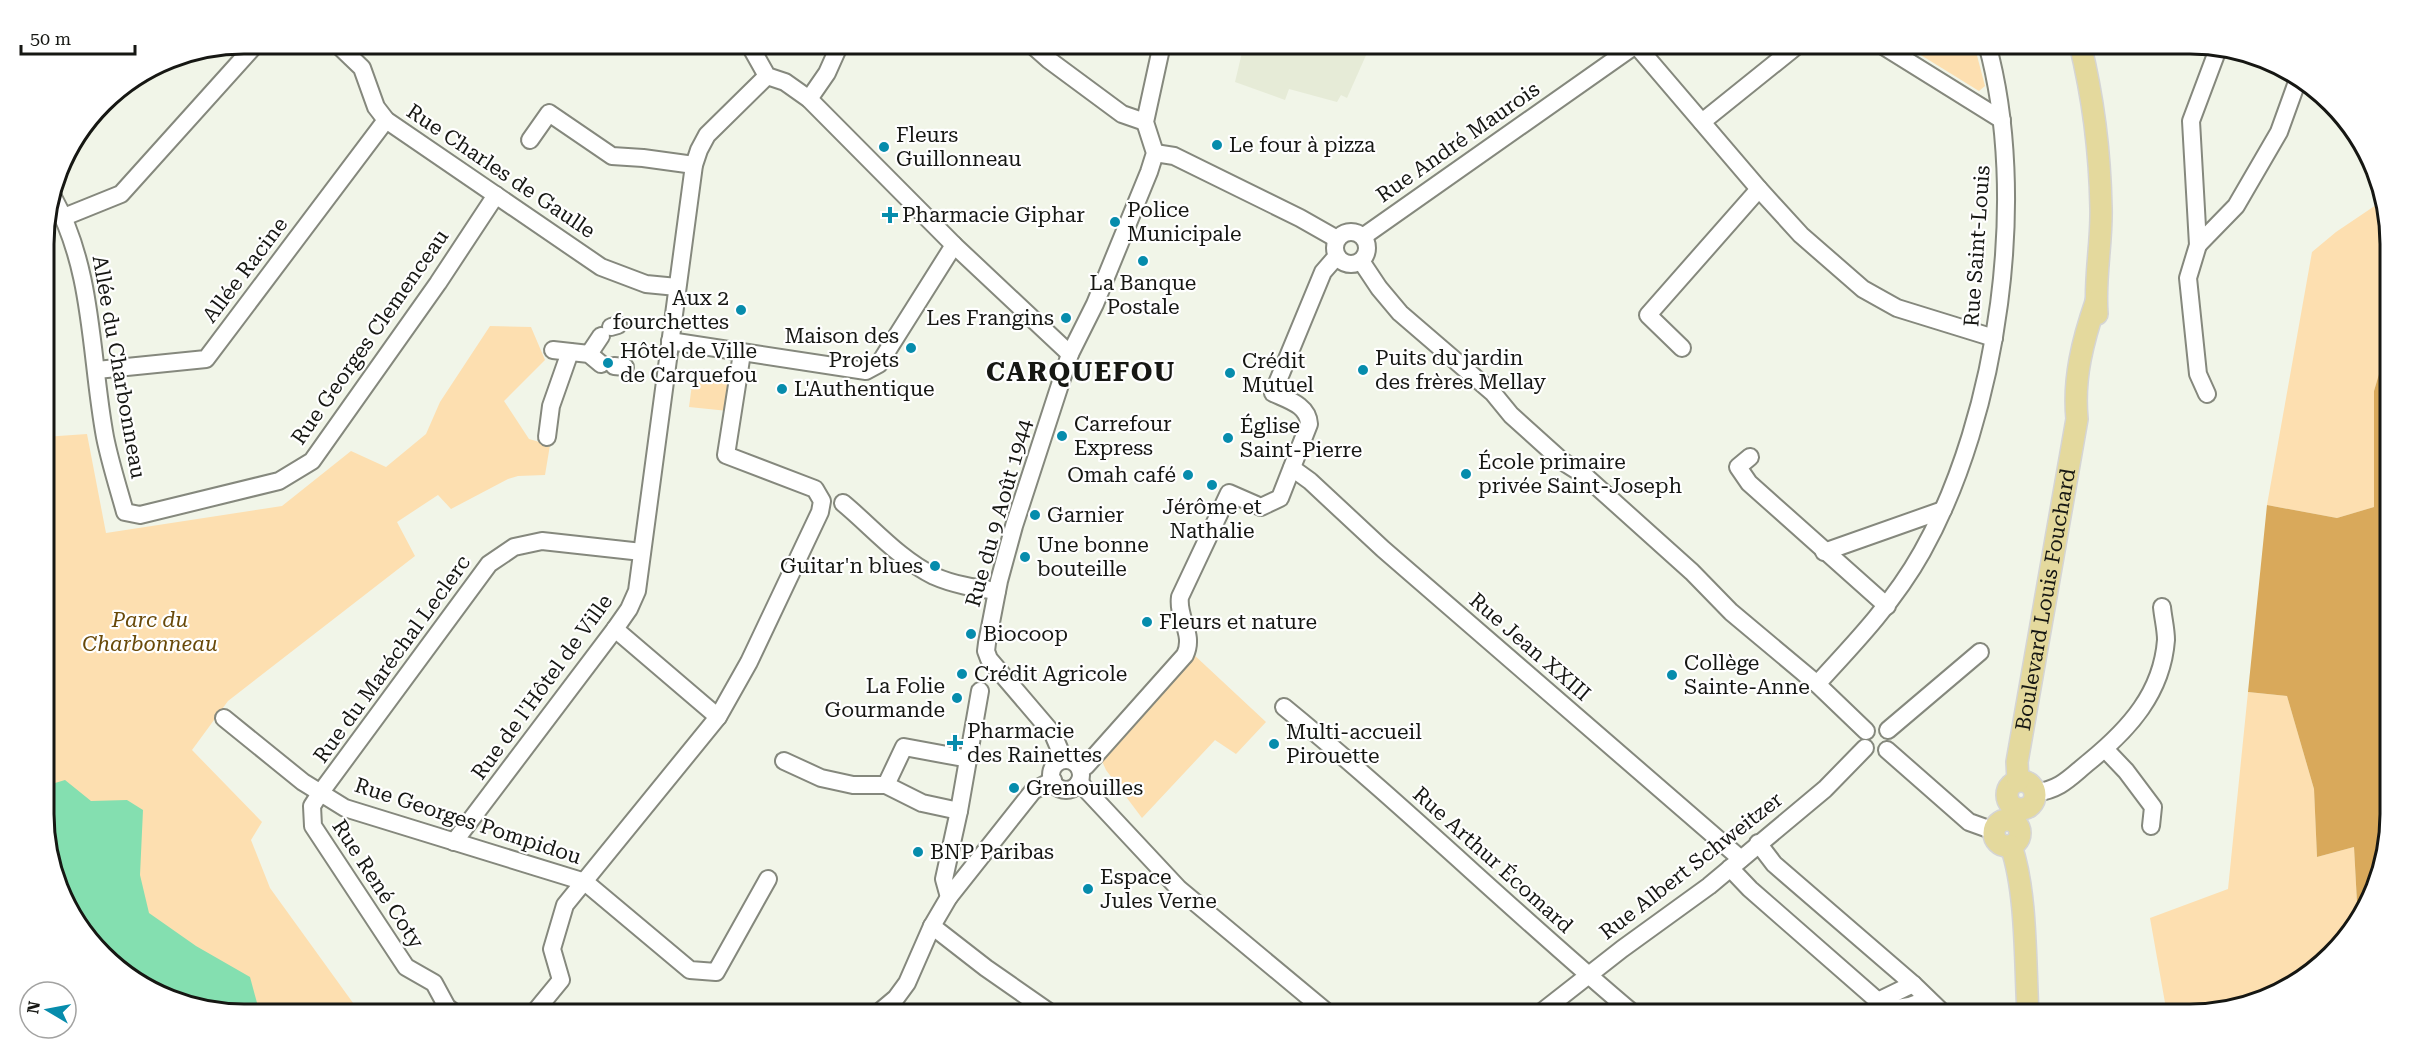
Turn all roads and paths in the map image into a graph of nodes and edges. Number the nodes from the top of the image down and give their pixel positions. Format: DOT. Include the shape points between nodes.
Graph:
graph roads {
  1 [pos="247,54"];
  2 [pos="347,54"];
  3 [pos="754,54"];
  4 [pos="836,54"];
  5 [pos="1042,54"];
  6 [pos="1160,54"];
  7 [pos="1622,54"];
  8 [pos="1644,54"];
  9 [pos="1787,54"];
  10 [pos="1896,54"];
  11 [pos="1989,54"];
  12 [pos="2082,54"];
  13 [pos="2215,56"];
  14 [pos="767,76"];
  15 [pos="2295,86"];
  16 [pos="809,99"];
  17 [pos="386,120"];
  18 [pos="2002,120"];
  19 [pos="1145,122"];
  20 [pos="1702,122"];
  21 [pos="530,140"];
  22 [pos="1155,153"];
  23 [pos="694,165"];
  24 [pos="1759,189"];
  25 [pos="496,195"];
  26 [pos="58,206"];
  27 [pos="64,217"];
  28 [pos="1364,236"];
  29 [pos="1337,239"];
  30 [pos="954,244"];
  31 [pos="2198,244"];
  32 [pos="1336,257"];
  33 [pos="1361,261"];
  34 [pos="677,287"];
  35 [pos="610,330"];
  36 [pos="1994,338"];
  37 [pos="670,341"];
  38 [pos="1682,348"];
  39 [pos="742,353"];
  40 [pos="1070,354"];
  41 [pos="97,370"];
  42 [pos="2207,394"];
  43 [pos="547,437"];
  44 [pos="1750,457"];
  45 [pos="1292,468"];
  46 [pos="843,502"];
  47 [pos="1943,510"];
  48 [pos="125,512"];
  49 [pos="642,552"];
  50 [pos="1824,552"];
  51 [pos="997,591"];
  52 [pos="1887,606"];
  53 [pos="2162,608"];
  54 [pos="615,629"];
  55 [pos="1980,652"];
  56 [pos="1818,684"];
  57 [pos="980,692"];
  58 [pos="1284,706"];
  59 [pos="718,717"];
  60 [pos="224,718"];
  61 [pos="1888,730"];
  62 [pos="1866,731"];
  63 [pos="1865,748"];
  64 [pos="2105,749"];
  65 [pos="1887,750"];
  66 [pos="969,759"];
  67 [pos="1064,760"];
  68 [pos="784,761"];
  69 [pos="1079,776"];
  70 [pos="1053,780"];
  71 [pos="886,785"];
  72 [pos="321,792"];
  73 [pos="2022,796"];
  74 [pos="959,812"];
  75 [pos="2151,826"];
  76 [pos="2006,832"];
  77 [pos="454,842"];
  78 [pos="1758,843"];
  79 [pos="1736,863"];
  80 [pos="768,879"];
  81 [pos="585,882"];
  82 [pos="950,897"];
  83 [pos="932,926"];
  84 [pos="1589,976"];
  85 [pos="1913,984"];
  86 [pos="1927,998"];
  87 [pos="445,1004"];
  88 [pos="541,1004"];
  89 [pos="889,1004"];
  90 [pos="1038,1004"];
  91 [pos="1317,1004"];
  92 [pos="1552,1004"];
  93 [pos="1622,1004"];
  94 [pos="1875,1004"];
  95 [pos="1883,1004"];
  96 [pos="1918,1004"];
  97 [pos="1933,1004"];
  98 [pos="2027,1004"];
  1 -- 27 [label="street" via="121,194"];
  2 -- 17 [label="street, Rue Charles de Gaulle" via="362,68 376,107"];
  3 -- 14 [label="street"];
  4 -- 16 [label="street"];
  5 -- 19 [label="street" via="1122,114"];
  6 -- 19 [label="street"];
  7 -- 28 [label="street, Rue André Maurois"];
  8 -- 20 [label="street"];
  9 -- 20 [label="street"];
  10 -- 18 [label="street"];
  11 -- 18 [label="street, Rue Saint-Louis"];
  12 -- 73 [label="main road, Boulevard Louis Fouchard" via="2092,103 2100,191 2097,325 2017,762"];
  13 -- 31 [label="street" via="2191,122"];
  14 -- 16 [label="street" via="785,82"];
  14 -- 23 [label="street, Rue de l'Hôtel de Ville" via="707,135"];
  15 -- 31 [label="street" via="2278,132 2236,206"];
  16 -- 30 [label="street"];
  17 -- 25 [label="street, Rue Charles de Gaulle"];
  17 -- 41 [label="street, Allée Racine" via="206,359"];
  18 -- 36 [label="street, Rue Saint-Louis" via="2003,254"];
  19 -- 22 [label="street"];
  20 -- 24 [label="street"];
  21 -- 23 [label="street" via="549,113 612,156"];
  22 -- 29 [label="street" via="1174,156"];
  22 -- 40 [label="street, Rue du 9 Août 1944" via="1095,304"];
  23 -- 34 [label="street, Rue de l'Hôtel de Ville"];
  24 -- 36 [label="street" via="1801,235 1863,289 1897,308"];
  24 -- 38 [label="street" via="1648,315"];
  25 -- 34 [label="street, Rue Charles de Gaulle" via="601,267 646,284"];
  25 -- 48 [label="street, Rue Georges Clemenceau" via="312,461 279,481 140,515"];
  26 -- 27 [label="street, Allée du Charbonneau"];
  27 -- 41 [label="street, Allée du Charbonneau" via="79,263"];
  28 -- 29 [label="street" via="1348,232"];
  28 -- 33 [label="street" via="1368,244"];
  29 -- 32 [label="street"];
  30 -- 39 [label="street" via="873,369"];
  30 -- 40 [label="street"];
  31 -- 42 [label="street" via="2188,278 2199,374"];
  32 -- 33 [label="street" via="1351,264"];
  32 -- 45 [label="street" via="1323,272 1276,386 1309,415"];
  33 -- 56 [label="street" via="1400,312 1492,393 1511,415"];
  34 -- 37 [label="street, Rue de l'Hôtel de Ville"];
  35 -- 43 [label="street" via="607,363 562,351"];
  36 -- 47 [label="street, Rue Saint-Louis" via="1969,443"];
  37 -- 39 [label="street"];
  37 -- 49 [label="street, Rue de l'Hôtel de Ville"];
  39 -- 59 [label="street" via="726,455 815,489 822,501 749,662"];
  40 -- 51 [label="street, Rue du 9 Août 1944"];
  41 -- 48 [label="street, Allée du Charbonneau" via="105,435"];
  44 -- 50 [label="street" via="1738,467 1749,483"];
  45 -- 69 [label="street" via="1280,498 1261,507 1229,493 1179,601 1189,642 1185,655"];
  45 -- 79 [label="street, Rue Jean XXIII"];
  46 -- 51 [label="street" via="909,562 957,584"];
  47 -- 50 [label="street"];
  47 -- 52 [label="street, Rue Saint-Louis"];
  49 -- 54 [label="street, Rue de l'Hôtel de Ville" via="637,591"];
  49 -- 72 [label="street, Rue du Maréchal Leclerc" via="542,541 514,547 489,564"];
  50 -- 52 [label="street"];
  51 -- 67 [label="street, Rue du 9 Août 1944" via="986,651 993,665 1053,734"];
  52 -- 56 [label="street, Rue Saint-Louis"];
  53 -- 64 [label="street" via="2166,638 2160,672 2136,718"];
  54 -- 59 [label="street"];
  54 -- 77 [label="street, Rue de l'Hôtel de Ville"];
  55 -- 61 [label="street"];
  56 -- 62 [label="street"];
  57 -- 66 [label="street"];
  58 -- 84 [label="street, Rue Arthur Écomard"];
  59 -- 81 [label="street"];
  60 -- 72 [label="street, Rue Georges Pompidou"];
  61 -- 62 [label="street" via="1877,725"];
  61 -- 65 [label="street" via="1891,743"];
  62 -- 63 [label="street"];
  63 -- 65 [label="street" via="1875,754"];
  63 -- 78 [label="street, Rue Albert Schweitzer" via="1825,789"];
  64 -- 73 [label="street" via="2059,787"];
  64 -- 75 [label="street" via="2153,807"];
  65 -- 76 [label="street" via="1969,822"];
  66 -- 71 [label="street" via="904,747"];
  66 -- 74 [label="street"];
  67 -- 69 [label="street" via="1073,762"];
  67 -- 70 [label="street" via="1054,768"];
  68 -- 71 [label="street" via="821,778 853,785"];
  69 -- 70 [label="street" via="1073,788 1065,789"];
  69 -- 91 [label="street" via="1179,889"];
  70 -- 82 [label="street" via="1033,790"];
  71 -- 74 [label="street" via="922,803"];
  72 -- 77 [label="street, Rue Georges Pompidou" via="345,808"];
  72 -- 87 [label="street, Rue René Coty" via="312,806 313,826 405,967 434,983"];
  73 -- 76 [label="main road, Boulevard Louis Fouchard" via="2026,818"];
  74 -- 82 [label="street" via="944,879"];
  76 -- 98 [label="main road" via="2017,865"];
  77 -- 81 [label="street, Rue Georges Pompidou"];
  78 -- 79 [label="street, Rue Albert Schweitzer"];
  78 -- 85 [label="street" via="1774,864"];
  79 -- 84 [label="street, Rue Albert Schweitzer"];
  79 -- 94 [label="street, Rue Jean XXIII" via="1750,889"];
  80 -- 81 [label="street, Rue Georges Pompidou" via="716,972 690,970"];
  81 -- 88 [label="street" via="565,904 552,949 561,980"];
  82 -- 83 [label="street"];
  83 -- 89 [label="street" via="907,983"];
  83 -- 90 [label="street"];
  84 -- 92 [label="street, Rue Albert Schweitzer"];
  84 -- 93 [label="street, Rue Arthur Écomard"];
  85 -- 86 [label="street"];
  85 -- 95 [label="street"];
  86 -- 96 [label="street"];
  86 -- 97 [label="street"];
}
